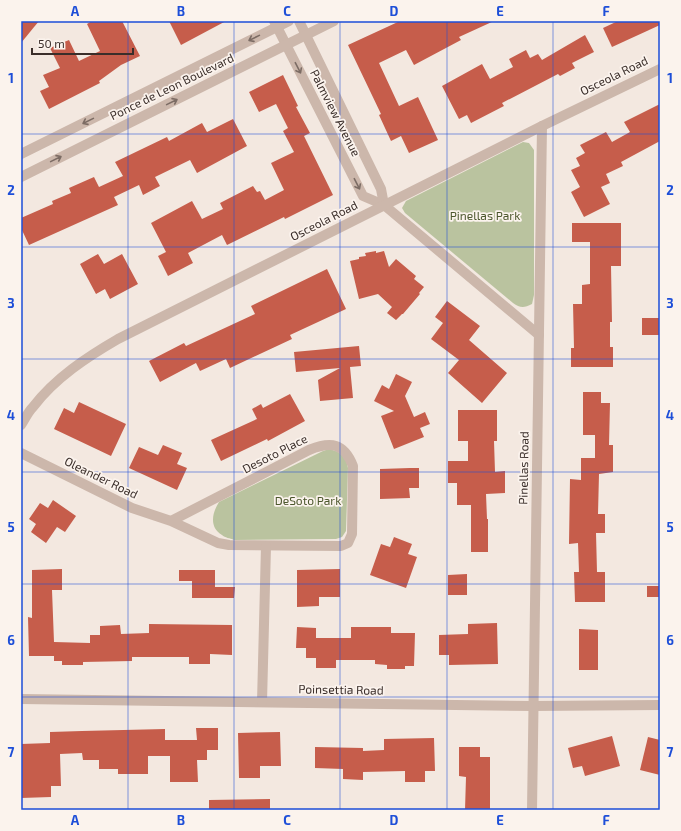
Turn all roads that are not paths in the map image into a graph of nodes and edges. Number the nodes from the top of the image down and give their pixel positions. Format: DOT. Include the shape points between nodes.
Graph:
graph roads {
  1 [pos="289,21"];
  2 [pos="298,21"];
  3 [pos="334,21"];
  4 [pos="276,24"];
  5 [pos="305,35"];
  6 [pos="286,45"];
  7 [pos="660,69"];
  8 [pos="542,126"];
  9 [pos="21,154"];
  10 [pos="21,177"];
  11 [pos="384,205"];
  12 [pos="539,336"];
  13 [pos="21,425"];
  14 [pos="21,453"];
  15 [pos="171,521"];
  16 [pos="266,546"];
  17 [pos="21,699"];
  18 [pos="262,702"];
  19 [pos="660,705"];
  20 [pos="533,706"];
  21 [pos="532,810"];
  1 -- 4 [label="street, Ponce de Leon Boulevard"];
  2 -- 5 [label="street, Palmview Avenue"];
  3 -- 5 [label="street, Ponce de Leon Boulevard"];
  4 -- 6 [label="street, Palmview Avenue"];
  4 -- 9 [label="street, Ponce de Leon Boulevard, one-way"];
  5 -- 6 [label="street, Ponce de Leon Boulevard"];
  5 -- 11 [label="street, Palmview Avenue" via="381,189"];
  10 -- 6 [label="street, Ponce de Leon Boulevard, one-way"];
  6 -- 11 [label="street, Palmview Avenue, one-way" via="363,196"];
  7 -- 8 [label="street, Osceola Road"];
  8 -- 11 [label="street, Osceola Road"];
  8 -- 12 [label="street, Pinellas Road"];
  11 -- 12 [label="street, Palmview Avenue"];
  11 -- 13 [label="street, Osceola Road" via="118,339 88,357 59,379 33,406"];
  12 -- 20 [label="street, Pinellas Road"];
  14 -- 15 [label="street, Oleander Road" via="132,508"];
  15 -- 16 [label="street, Desoto Place" via="218,543"];
  15 -- 16 [label="street, Desoto Place" via="309,450 321,445 333,445 343,449 353,466 352,534 348,543 341,546"];
  16 -- 18 [label="street"];
  17 -- 18 [label="street, Poinsettia Road"];
  18 -- 20 [label="street, Poinsettia Road"];
  19 -- 20 [label="street, Poinsettia Road"];
  20 -- 21 [label="street, Pinellas Road"];
}
